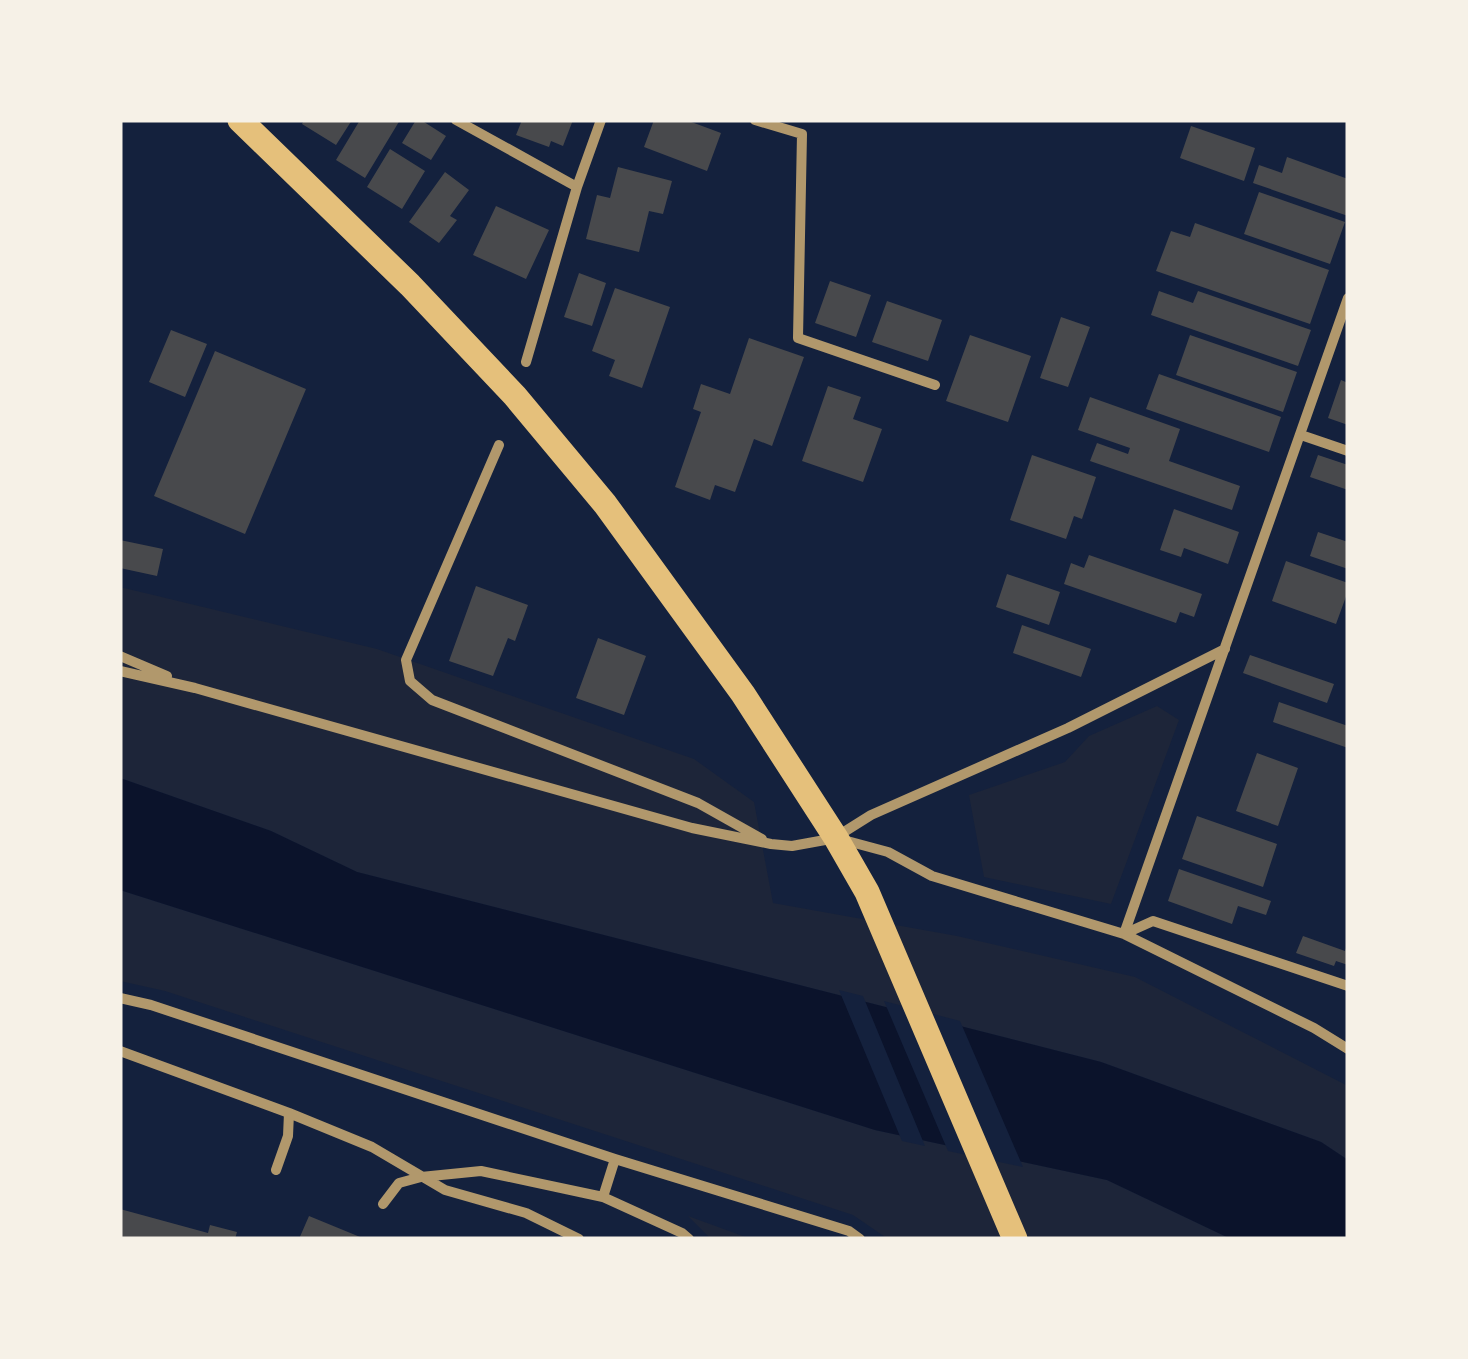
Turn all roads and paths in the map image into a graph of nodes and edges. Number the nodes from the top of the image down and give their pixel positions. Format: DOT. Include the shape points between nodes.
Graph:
graph roads {
  1 [pos="240,120"];
  2 [pos="456,120"];
  3 [pos="600,120"];
  4 [pos="755,120"];
  5 [pos="577,187"];
  6 [pos="1348,298"];
  7 [pos="526,362"];
  8 [pos="935,386"];
  9 [pos="1301,434"];
  10 [pos="499,445"];
  11 [pos="1348,450"];
  12 [pos="1226,649"];
  13 [pos="120,656"];
  14 [pos="120,671"];
  15 [pos="195,688"];
  16 [pos="836,838"];
  17 [pos="772,844"];
  18 [pos="1124,934"];
  19 [pos="1348,986"];
  20 [pos="120,998"];
  21 [pos="1348,1049"];
  22 [pos="120,1051"];
  23 [pos="289,1113"];
  24 [pos="615,1159"];
  25 [pos="276,1170"];
  26 [pos="421,1177"];
  27 [pos="603,1198"];
  28 [pos="383,1204"];
  29 [pos="579,1239"];
  30 [pos="689,1239"];
  31 [pos="860,1239"];
  32 [pos="1014,1239"];
  1 -- 16 [label="highway" via="423,299 594,490 743,694"];
  2 -- 5 [label="street"];
  3 -- 5 [label="street"];
  4 -- 8 [label="street" via="802,134 798,338"];
  5 -- 7 [label="street"];
  6 -- 9 [label="street"];
  9 -- 11 [label="street"];
  9 -- 12 [label="street"];
  10 -- 17 [label="street" via="406,660 410,681 432,700 698,803"];
  12 -- 16 [label="street"];
  12 -- 18 [label="street"];
  13 -- 15 [label="street"];
  14 -- 15 [label="street"];
  15 -- 17 [label="street" via="692,828"];
  16 -- 17 [label="street"];
  16 -- 18 [label="street" via="888,852 932,876"];
  16 -- 32 [label="highway" via="867,892"];
  18 -- 19 [label="street" via="1153,921"];
  18 -- 21 [label="street"];
  20 -- 24 [label="street"];
  22 -- 23 [label="street"];
  23 -- 25 [label="street"];
  23 -- 26 [label="street" via="372,1147"];
  24 -- 27 [label="street"];
  24 -- 31 [label="street"];
  26 -- 27 [label="street" via="482,1171"];
  26 -- 28 [label="street" via="399,1183"];
  26 -- 29 [label="street" via="444,1190 526,1212"];
  27 -- 30 [label="street"];
}
